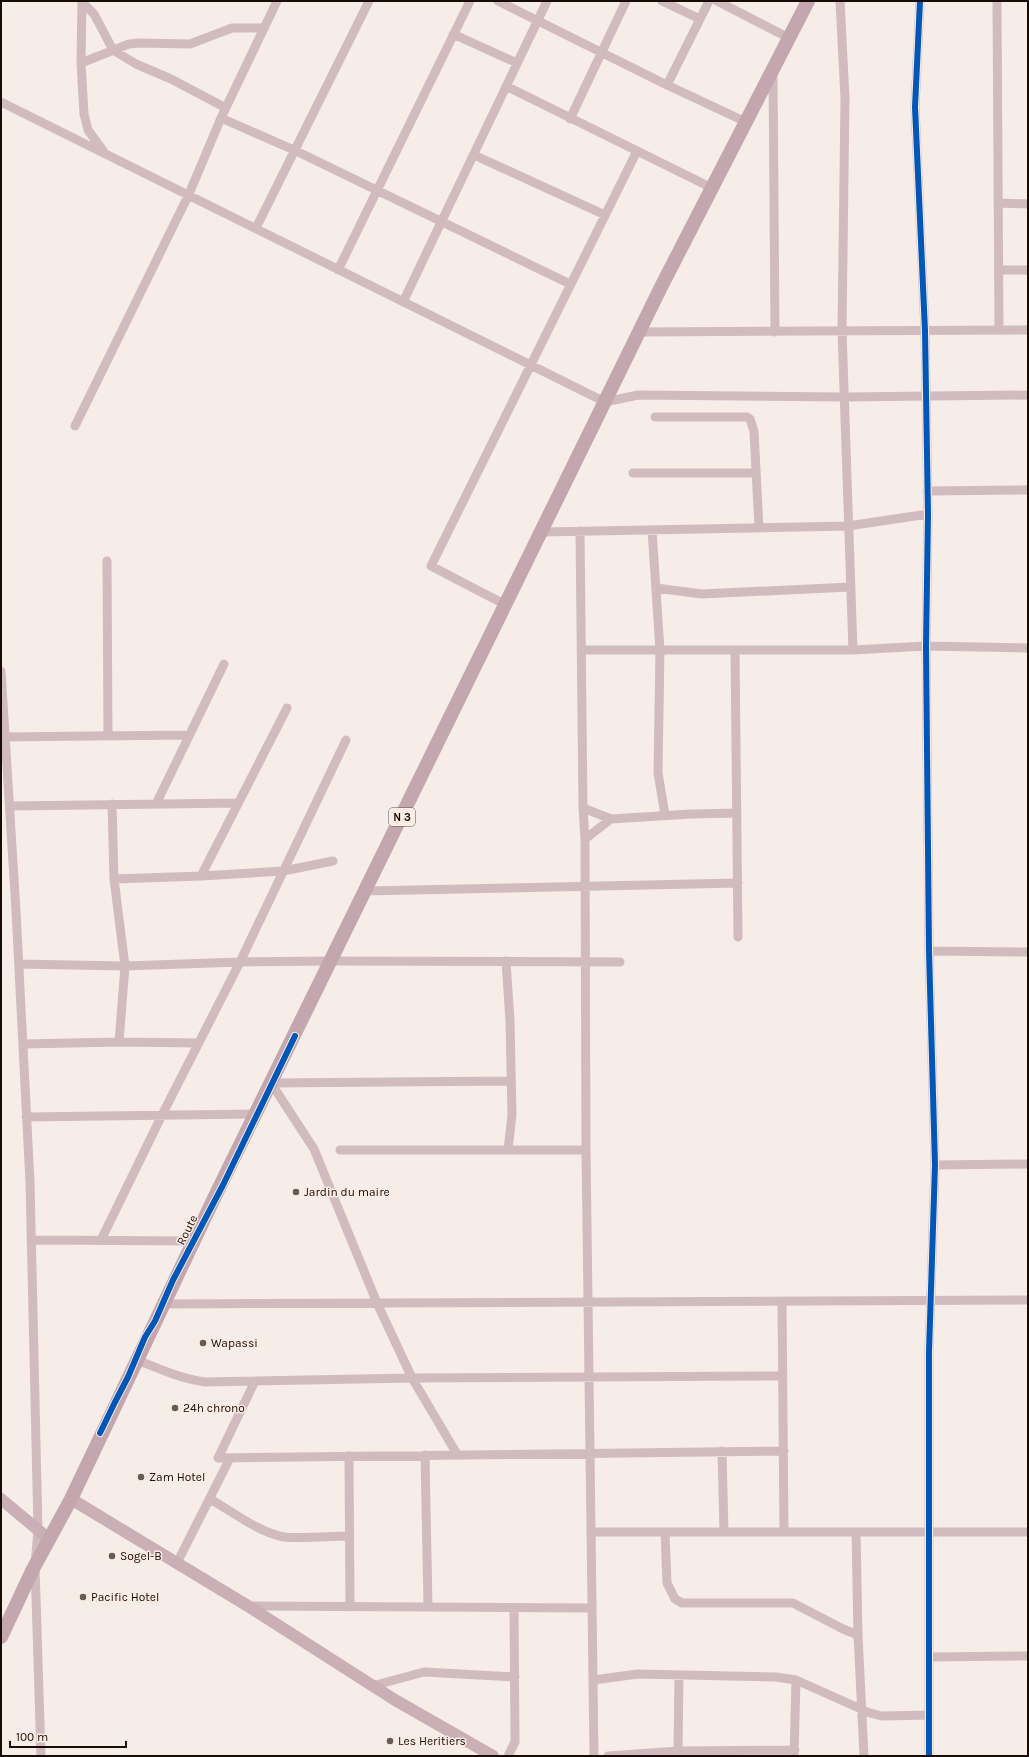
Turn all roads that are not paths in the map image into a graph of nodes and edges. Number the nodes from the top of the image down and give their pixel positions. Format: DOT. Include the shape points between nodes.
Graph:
graph roads {
  1 [pos="277,1"];
  2 [pos="369,1"];
  3 [pos="470,1"];
  4 [pos="498,1"];
  5 [pos="547,1"];
  6 [pos="626,1"];
  7 [pos="662,1"];
  8 [pos="709,1"];
  9 [pos="717,1"];
  10 [pos="808,1"];
  11 [pos="840,1"];
  12 [pos="920,1"];
  13 [pos="997,1"];
  14 [pos="82,2"];
  15 [pos="700,19"];
  16 [pos="538,20"];
  17 [pos="264,28"];
  18 [pos="453,34"];
  19 [pos="789,38"];
  20 [pos="113,50"];
  21 [pos="602,52"];
  22 [pos="81,63"];
  23 [pos="517,63"];
  24 [pos="773,70"];
  25 [pos="667,85"];
  26 [pos="506,86"];
  27 [pos="1,102"];
  28 [pos="226,108"];
  29 [pos="221,118"];
  30 [pos="570,119"];
  31 [pos="746,122"];
  32 [pos="294,150"];
  33 [pos="637,152"];
  34 [pos="105,153"];
  35 [pos="474,155"];
  36 [pos="712,188"];
  37 [pos="376,190"];
  38 [pos="189,194"];
  39 [pos="999,204"];
  40 [pos="1028,204"];
  41 [pos="605,215"];
  42 [pos="442,222"];
  43 [pos="256,228"];
  44 [pos="338,270"];
  45 [pos="999,270"];
  46 [pos="1028,270"];
  47 [pos="570,284"];
  48 [pos="403,302"];
  49 [pos="1000,330"];
  50 [pos="1028,330"];
  51 [pos="842,331"];
  52 [pos="925,331"];
  53 [pos="639,332"];
  54 [pos="775,332"];
  55 [pos="530,365"];
  56 [pos="926,395"];
  57 [pos="1028,395"];
  58 [pos="844,397"];
  59 [pos="605,402"];
  60 [pos="655,417"];
  61 [pos="75,426"];
  62 [pos="633,473"];
  63 [pos="756,473"];
  64 [pos="1028,490"];
  65 [pos="927,491"];
  66 [pos="928,514"];
  67 [pos="848,526"];
  68 [pos="759,528"];
  69 [pos="652,530"];
  70 [pos="580,531"];
  71 [pos="542,532"];
  72 [pos="107,561"];
  73 [pos="850,587"];
  74 [pos="656,588"];
  75 [pos="506,605"];
  76 [pos="926,646"];
  77 [pos="1028,648"];
  78 [pos="581,650"];
  79 [pos="660,650"];
  80 [pos="735,650"];
  81 [pos="853,650"];
  82 [pos="224,664"];
  83 [pos="1,671"];
  84 [pos="287,708"];
  85 [pos="189,735"];
  86 [pos="108,736"];
  87 [pos="3,737"];
  88 [pos="346,740"];
  89 [pos="238,803"];
  90 [pos="112,804"];
  91 [pos="156,804"];
  92 [pos="10,806"];
  93 [pos="583,808"];
  94 [pos="737,813"];
  95 [pos="666,815"];
  96 [pos="611,819"];
  97 [pos="585,839"];
  98 [pos="333,861"];
  99 [pos="283,871"];
  100 [pos="201,876"];
  101 [pos="114,879"];
  102 [pos="738,883"];
  103 [pos="584,887"];
  104 [pos="366,891"];
  105 [pos="738,938"];
  106 [pos="929,951"];
  107 [pos="1028,952"];
  108 [pos="331,961"];
  109 [pos="506,961"];
  110 [pos="584,961"];
  111 [pos="240,962"];
  112 [pos="620,962"];
  113 [pos="19,964"];
  114 [pos="125,966"];
  115 [pos="119,1042"];
  116 [pos="199,1043"];
  117 [pos="23,1044"];
  118 [pos="510,1081"];
  119 [pos="271,1082"];
  120 [pos="255,1114"];
  121 [pos="162,1115"];
  122 [pos="26,1117"];
  123 [pos="340,1150"];
  124 [pos="508,1150"];
  125 [pos="586,1150"];
  126 [pos="1028,1164"];
  127 [pos="935,1165"];
  128 [pos="31,1240"];
  129 [pos="101,1240"];
  130 [pos="194,1240"];
  131 [pos="1028,1300"];
  132 [pos="782,1302"];
  133 [pos="931,1302"];
  134 [pos="377,1303"];
  135 [pos="588,1303"];
  136 [pos="164,1304"];
  137 [pos="137,1360"];
  138 [pos="783,1376"];
  139 [pos="412,1378"];
  140 [pos="589,1378"];
  141 [pos="255,1381"];
  142 [pos="784,1451"];
  143 [pos="722,1452"];
  144 [pos="590,1453"];
  145 [pos="457,1454"];
  146 [pos="425,1455"];
  147 [pos="349,1456"];
  148 [pos="230,1458"];
  149 [pos="1,1499"];
  150 [pos="71,1499"];
  151 [pos="210,1499"];
  152 [pos="38,1530"];
  153 [pos="591,1532"];
  154 [pos="665,1532"];
  155 [pos="724,1532"];
  156 [pos="784,1532"];
  157 [pos="856,1532"];
  158 [pos="929,1532"];
  159 [pos="1028,1532"];
  160 [pos="349,1536"];
  161 [pos="49,1539"];
  162 [pos="177,1563"];
  163 [pos="35,1566"];
  164 [pos="248,1606"];
  165 [pos="350,1607"];
  166 [pos="428,1607"];
  167 [pos="514,1608"];
  168 [pos="592,1608"];
  169 [pos="858,1635"];
  170 [pos="1,1636"];
  171 [pos="1028,1656"];
  172 [pos="929,1657"];
  173 [pos="679,1674"];
  174 [pos="515,1677"];
  175 [pos="593,1680"];
  176 [pos="796,1680"];
  177 [pos="372,1686"];
  178 [pos="862,1709"];
  179 [pos="929,1715"];
  180 [pos="678,1751"];
  181 [pos="794,1753"];
  182 [pos="41,1756"];
  183 [pos="493,1756"];
  184 [pos="508,1756"];
  185 [pos="594,1756"];
  186 [pos="608,1756"];
  187 [pos="864,1756"];
  188 [pos="929,1756"];
  1 -- 17 [label="street"];
  2 -- 32 [label="street"];
  3 -- 18 [label="street"];
  4 -- 16 [label="street"];
  5 -- 16 [label="street"];
  6 -- 21 [label="street"];
  7 -- 15 [label="street"];
  8 -- 15 [label="street"];
  9 -- 19 [label="street"];
  10 -- 19 [label="main road, N 3"];
  11 -- 51 [label="street" via="845,98"];
  12 -- 52 [label="street" via="915,107"];
  13 -- 39 [label="street"];
  14 -- 20 [label="street" via="94,14"];
  14 -- 22 [label="street"];
  15 -- 25 [label="street"];
  16 -- 21 [label="street"];
  16 -- 23 [label="street"];
  17 -- 20 [label="street" via="232,28 190,44 139,43"];
  17 -- 28 [label="street"];
  18 -- 23 [label="street"];
  18 -- 37 [label="street"];
  19 -- 24 [label="main road, N 3"];
  20 -- 22 [label="street"];
  20 -- 28 [label="street"];
  21 -- 25 [label="street"];
  21 -- 30 [label="street"];
  22 -- 34 [label="street" via="84,114 88,130"];
  23 -- 26 [label="street"];
  24 -- 31 [label="main road, N 3"];
  24 -- 54 [label="street"];
  25 -- 31 [label="street"];
  26 -- 30 [label="street"];
  26 -- 35 [label="street"];
  27 -- 34 [label="street"];
  28 -- 29 [label="street"];
  29 -- 32 [label="street"];
  29 -- 38 [label="street"];
  30 -- 33 [label="street"];
  31 -- 36 [label="main road, N 3"];
  32 -- 37 [label="street"];
  32 -- 43 [label="street"];
  33 -- 36 [label="street"];
  33 -- 41 [label="street"];
  34 -- 38 [label="street"];
  35 -- 41 [label="street"];
  35 -- 42 [label="street"];
  36 -- 53 [label="main road, N 3"];
  37 -- 42 [label="street"];
  37 -- 44 [label="street"];
  38 -- 43 [label="street"];
  38 -- 61 [label="street"];
  39 -- 40 [label="street"];
  39 -- 45 [label="street"];
  41 -- 47 [label="street"];
  42 -- 47 [label="street"];
  42 -- 48 [label="street"];
  43 -- 44 [label="street"];
  44 -- 48 [label="street"];
  45 -- 46 [label="street"];
  45 -- 49 [label="street"];
  47 -- 55 [label="street"];
  48 -- 55 [label="street"];
  49 -- 50 [label="street"];
  49 -- 52 [label="street"];
  51 -- 52 [label="street"];
  51 -- 54 [label="street"];
  51 -- 58 [label="street"];
  52 -- 56 [label="street"];
  53 -- 54 [label="street"];
  53 -- 59 [label="main road, N 3"];
  55 -- 59 [label="street"];
  55 -- 75 [label="street" via="431,566"];
  56 -- 57 [label="street"];
  56 -- 58 [label="street"];
  56 -- 65 [label="street"];
  58 -- 59 [label="street" via="638,395"];
  58 -- 67 [label="street"];
  59 -- 71 [label="main road, N 3"];
  60 -- 63 [label="street" via="747,417 754,430"];
  62 -- 63 [label="street"];
  63 -- 68 [label="street"];
  64 -- 65 [label="street"];
  65 -- 66 [label="street"];
  66 -- 67 [label="street"];
  66 -- 76 [label="street"];
  67 -- 68 [label="street"];
  67 -- 73 [label="street"];
  68 -- 69 [label="street"];
  69 -- 70 [label="street"];
  69 -- 74 [label="street"];
  70 -- 71 [label="street"];
  70 -- 78 [label="street"];
  71 -- 75 [label="main road, N 3"];
  72 -- 86 [label="street"];
  73 -- 74 [label="street" via="702,594"];
  73 -- 81 [label="street"];
  74 -- 79 [label="street"];
  75 -- 104 [label="main road, N 3"];
  76 -- 77 [label="street"];
  76 -- 81 [label="street"];
  76 -- 106 [label="street"];
  78 -- 79 [label="street"];
  78 -- 93 [label="street"];
  79 -- 80 [label="street"];
  79 -- 95 [label="street" via="658,772"];
  80 -- 81 [label="street"];
  80 -- 94 [label="street"];
  82 -- 85 [label="street"];
  83 -- 87 [label="street"];
  84 -- 89 [label="street"];
  85 -- 86 [label="street"];
  85 -- 91 [label="street"];
  86 -- 87 [label="street"];
  87 -- 92 [label="street"];
  88 -- 99 [label="street"];
  89 -- 91 [label="street"];
  89 -- 100 [label="street"];
  90 -- 91 [label="street"];
  90 -- 92 [label="street"];
  90 -- 101 [label="street"];
  92 -- 113 [label="street"];
  93 -- 96 [label="street"];
  93 -- 97 [label="street"];
  94 -- 95 [label="street"];
  94 -- 102 [label="street"];
  95 -- 96 [label="street"];
  96 -- 97 [label="street"];
  97 -- 103 [label="street"];
  98 -- 99 [label="street"];
  99 -- 100 [label="street"];
  99 -- 111 [label="street"];
  100 -- 101 [label="street"];
  101 -- 114 [label="street"];
  102 -- 103 [label="street"];
  102 -- 105 [label="street"];
  103 -- 104 [label="street"];
  103 -- 110 [label="street"];
  104 -- 108 [label="main road, N 3"];
  106 -- 107 [label="street"];
  106 -- 127 [label="street"];
  108 -- 109 [label="street"];
  108 -- 111 [label="street"];
  108 -- 119 [label="main road, N 3"];
  109 -- 110 [label="street"];
  109 -- 118 [label="street"];
  110 -- 112 [label="street"];
  110 -- 125 [label="street"];
  111 -- 114 [label="street"];
  111 -- 116 [label="street"];
  113 -- 114 [label="street"];
  113 -- 117 [label="street"];
  114 -- 115 [label="street"];
  115 -- 116 [label="street"];
  115 -- 117 [label="street"];
  116 -- 121 [label="street"];
  117 -- 122 [label="street"];
  118 -- 119 [label="street"];
  118 -- 124 [label="street" via="512,1115"];
  119 -- 120 [label="main road, N 3"];
  119 -- 134 [label="street" via="314,1149"];
  120 -- 121 [label="street"];
  120 -- 130 [label="main road, N 3"];
  121 -- 122 [label="street"];
  121 -- 129 [label="street"];
  122 -- 128 [label="street"];
  123 -- 124 [label="street"];
  124 -- 125 [label="street"];
  125 -- 135 [label="street"];
  126 -- 127 [label="street"];
  127 -- 133 [label="street"];
  128 -- 129 [label="street"];
  128 -- 152 [label="street"];
  129 -- 130 [label="street"];
  130 -- 136 [label="main road, N 3"];
  131 -- 133 [label="street"];
  132 -- 133 [label="street"];
  132 -- 135 [label="street"];
  132 -- 138 [label="street"];
  133 -- 158 [label="street"];
  134 -- 135 [label="street"];
  134 -- 136 [label="street"];
  134 -- 139 [label="street"];
  135 -- 140 [label="street"];
  136 -- 137 [label="main road, N 3"];
  137 -- 141 [label="street" via="190,1380"];
  137 -- 150 [label="main road, N 3"];
  138 -- 140 [label="street"];
  138 -- 142 [label="street"];
  139 -- 140 [label="street"];
  139 -- 141 [label="street"];
  139 -- 145 [label="street"];
  140 -- 144 [label="street"];
  141 -- 148 [label="street" via="218,1458"];
  142 -- 143 [label="street"];
  142 -- 156 [label="street"];
  143 -- 144 [label="street"];
  143 -- 155 [label="street"];
  144 -- 145 [label="street"];
  144 -- 153 [label="street"];
  145 -- 146 [label="street"];
  146 -- 147 [label="street"];
  146 -- 166 [label="street"];
  147 -- 148 [label="street"];
  147 -- 160 [label="street"];
  148 -- 151 [label="street"];
  149 -- 152 [label="street"];
  150 -- 161 [label="main road, N 3"];
  150 -- 162 [label="street"];
  151 -- 160 [label="street" via="260,1528 285,1537"];
  151 -- 162 [label="street"];
  152 -- 161 [label="street"];
  152 -- 163 [label="street"];
  153 -- 154 [label="street"];
  153 -- 168 [label="street"];
  154 -- 155 [label="street"];
  154 -- 169 [label="street" via="667,1583 675,1600 682,1603 793,1603"];
  155 -- 156 [label="street"];
  156 -- 157 [label="street"];
  157 -- 158 [label="street"];
  157 -- 169 [label="street"];
  158 -- 159 [label="street"];
  158 -- 172 [label="street"];
  160 -- 165 [label="street"];
  161 -- 163 [label="main road, N 3"];
  162 -- 164 [label="street"];
  163 -- 170 [label="main road, N 3"];
  163 -- 182 [label="street"];
  164 -- 165 [label="street"];
  164 -- 177 [label="street"];
  165 -- 166 [label="street"];
  166 -- 167 [label="street"];
  167 -- 168 [label="street"];
  167 -- 174 [label="street"];
  168 -- 175 [label="street"];
  169 -- 178 [label="street"];
  171 -- 172 [label="street"];
  172 -- 179 [label="street"];
  173 -- 175 [label="street" via="638,1674"];
  173 -- 176 [label="street"];
  173 -- 180 [label="street"];
  174 -- 177 [label="street" via="424,1672"];
  174 -- 184 [label="street" via="515,1742"];
  175 -- 185 [label="street"];
  176 -- 178 [label="street"];
  176 -- 181 [label="street"];
  177 -- 183 [label="street"];
  178 -- 179 [label="street" via="882,1716"];
  178 -- 187 [label="street"];
  179 -- 188 [label="street"];
  180 -- 181 [label="street"];
  180 -- 186 [label="street"];
}
